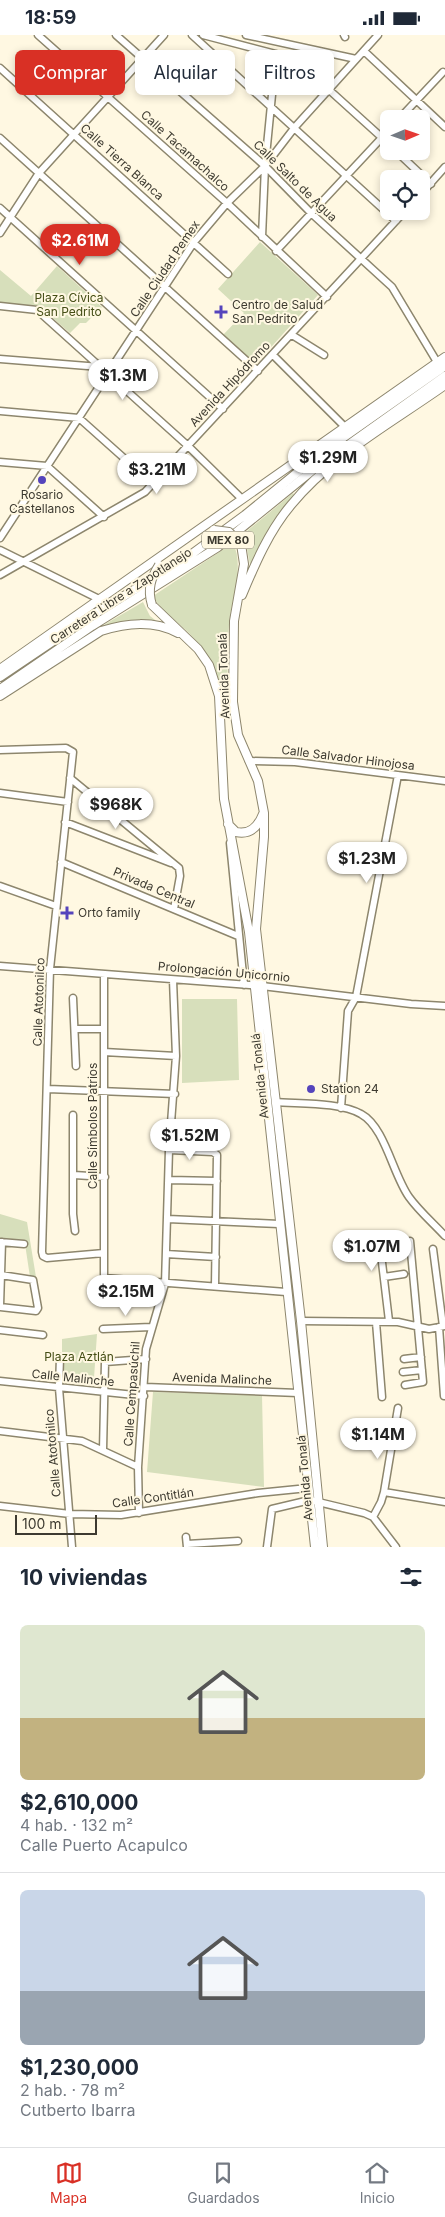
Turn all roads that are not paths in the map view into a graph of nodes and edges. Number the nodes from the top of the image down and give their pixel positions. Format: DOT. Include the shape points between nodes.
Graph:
graph roads {
  1 [pos="38,35"];
  2 [pos="116,35"];
  3 [pos="164,35"];
  4 [pos="192,35"];
  5 [pos="203,35"];
  6 [pos="246,35"];
  7 [pos="378,35"];
  8 [pos="225,38"];
  9 [pos="150,50"];
  10 [pos="266,50"];
  11 [pos="364,51"];
  12 [pos="135,53"];
  13 [pos="356,59"];
  14 [pos="135,67"];
  15 [pos="0,68"];
  16 [pos="443,72"];
  17 [pos="334,83"];
  18 [pos="334,94"];
  19 [pos="183,95"];
  20 [pos="273,95"];
  21 [pos="324,95"];
  22 [pos="107,98"];
  23 [pos="416,100"];
  24 [pos="272,107"];
  25 [pos="407,110"];
  26 [pos="295,127"];
  27 [pos="445,127"];
  28 [pos="74,134"];
  29 [pos="380,136"];
  30 [pos="0,138"];
  31 [pos="380,140"];
  32 [pos="406,160"];
  33 [pos="265,166"];
  34 [pos="445,167"];
  35 [pos="39,173"];
  36 [pos="346,176"];
  37 [pos="431,184"];
  38 [pos="227,203"];
  39 [pos="0,208"];
  40 [pos="311,213"];
  41 [pos="10,217"];
  42 [pos="396,221"];
  43 [pos="0,233"];
  44 [pos="262,237"];
  45 [pos="194,242"];
  46 [pos="276,251"];
  47 [pos="362,259"];
  48 [pos="228,274"];
  49 [pos="165,287"];
  50 [pos="327,297"];
  51 [pos="0,306"];
  52 [pos="136,331"];
  53 [pos="292,335"];
  54 [pos="273,355"];
  55 [pos="324,355"];
  56 [pos="445,357"];
  57 [pos="0,359"];
  58 [pos="441,364"];
  59 [pos="100,367"];
  60 [pos="258,371"];
  61 [pos="108,373"];
  62 [pos="445,377"];
  63 [pos="445,385"];
  64 [pos="223,409"];
  65 [pos="0,411"];
  66 [pos="79,418"];
  67 [pos="345,427"];
  68 [pos="187,445"];
  69 [pos="0,463"];
  70 [pos="47,466"];
  71 [pos="153,484"];
  72 [pos="242,499"];
  73 [pos="104,517"];
  74 [pos="200,531"];
  75 [pos="0,538"];
  76 [pos="0,550"];
  77 [pos="167,552"];
  78 [pos="26,562"];
  79 [pos="0,575"];
  80 [pos="99,599"];
  81 [pos="238,607"];
  82 [pos="186,638"];
  83 [pos="0,669"];
  84 [pos="0,677"];
  85 [pos="0,689"];
  86 [pos="0,696"];
  87 [pos="0,750"];
  88 [pos="249,761"];
  89 [pos="398,775"];
  90 [pos="70,778"];
  91 [pos="445,781"];
  92 [pos="0,793"];
  93 [pos="68,803"];
  94 [pos="264,813"];
  95 [pos="65,822"];
  96 [pos="228,828"];
  97 [pos="61,862"];
  98 [pos="178,866"];
  99 [pos="0,887"];
  100 [pos="56,906"];
  101 [pos="174,909"];
  102 [pos="238,936"];
  103 [pos="0,966"];
  104 [pos="50,969"];
  105 [pos="104,974"];
  106 [pos="173,980"];
  107 [pos="244,985"];
  108 [pos="258,986"];
  109 [pos="356,997"];
  110 [pos="74,998"];
  111 [pos="445,1006"];
  112 [pos="75,1029"];
  113 [pos="104,1029"];
  114 [pos="104,1052"];
  115 [pos="176,1056"];
  116 [pos="76,1066"];
  117 [pos="48,1089"];
  118 [pos="105,1091"];
  119 [pos="175,1094"];
  120 [pos="274,1102"];
  121 [pos="341,1108"];
  122 [pos="72,1115"];
  123 [pos="169,1150"];
  124 [pos="74,1175"];
  125 [pos="105,1177"];
  126 [pos="169,1180"];
  127 [pos="217,1181"];
  128 [pos="168,1219"];
  129 [pos="216,1221"];
  130 [pos="279,1224"];
  131 [pos="75,1231"];
  132 [pos="445,1236"];
  133 [pos="410,1241"];
  134 [pos="1,1242"];
  135 [pos="24,1244"];
  136 [pos="434,1249"];
  137 [pos="398,1252"];
  138 [pos="104,1253"];
  139 [pos="166,1254"];
  140 [pos="216,1257"];
  141 [pos="404,1274"];
  142 [pos="1,1275"];
  143 [pos="384,1277"];
  144 [pos="165,1284"];
  145 [pos="215,1286"];
  146 [pos="286,1292"];
  147 [pos="0,1307"];
  148 [pos="301,1321"];
  149 [pos="389,1321"];
  150 [pos="376,1322"];
  151 [pos="442,1326"];
  152 [pos="151,1327"];
  153 [pos="417,1327"];
  154 [pos="0,1329"];
  155 [pos="103,1329"];
  156 [pos="43,1335"];
  157 [pos="60,1357"];
  158 [pos="421,1357"];
  159 [pos="146,1359"];
  160 [pos="404,1359"];
  161 [pos="422,1370"];
  162 [pos="403,1372"];
  163 [pos="0,1381"];
  164 [pos="404,1385"];
  165 [pos="145,1387"];
  166 [pos="59,1388"];
  167 [pos="105,1393"];
  168 [pos="298,1393"];
  169 [pos="144,1396"];
  170 [pos="444,1396"];
  171 [pos="382,1397"];
  172 [pos="398,1409"];
  173 [pos="0,1431"];
  174 [pos="63,1439"];
  175 [pos="103,1450"];
  176 [pos="138,1467"];
  177 [pos="308,1489"];
  178 [pos="280,1491"];
  179 [pos="384,1491"];
  180 [pos="310,1500"];
  181 [pos="445,1502"];
  182 [pos="319,1503"];
  183 [pos="282,1505"];
  184 [pos="0,1506"];
  185 [pos="139,1513"];
  186 [pos="70,1514"];
  187 [pos="373,1517"];
  188 [pos="186,1537"];
  189 [pos="238,1541"];
  190 [pos="187,1546"];
  191 [pos="72,1547"];
  192 [pos="267,1547"];
  193 [pos="315,1547"];
  194 [pos="323,1547"];
  195 [pos="396,1547"];
  1 -- 22 [label="street, Calle Tacamachalco"];
  2 -- 12 [label="street, Calle Salto de Agua"];
  3 -- 9 [label="street"];
  4 -- 24 [label="street"];
  5 -- 8 [label="street"];
  6 -- 13 [label="street"];
  7 -- 11 [label="street, Calle Ciudad Pemex"];
  8 -- 10 [label="street"];
  11 -- 13 [label="street, Calle Ciudad Pemex"];
  11 -- 23 [label="street"];
  13 -- 17 [label="street, Calle Ciudad Pemex"];
  14 -- 22 [label="street"];
  15 -- 28 [label="street, Calle Tierra Blanca"];
  16 -- 23 [label="street"];
  18 -- 29 [label="street"];
  19 -- 33 [label="street, Calle Salto de Agua"];
  20 -- 24 [label="street"];
  21 -- 26 [label="street, Calle Ciudad Pemex"];
  22 -- 28 [label="street"];
  22 -- 38 [label="street, Calle Tacamachalco"];
  23 -- 25 [label="street"];
  23 -- 27 [label="street"];
  24 -- 26 [label="street"];
  24 -- 33 [label="street"];
  26 -- 33 [label="street, Calle Ciudad Pemex"];
  26 -- 36 [label="street"];
  28 -- 35 [label="street"];
  28 -- 45 [label="street, Calle Tierra Blanca"];
  30 -- 35 [label="street"];
  31 -- 36 [label="street"];
  32 -- 37 [label="street"];
  33 -- 38 [label="street, Calle Ciudad Pemex"];
  33 -- 40 [label="street, Calle Salto de Agua"];
  33 -- 44 [label="street"];
  34 -- 37 [label="street"];
  35 -- 41 [label="street"];
  35 -- 49 [label="street"];
  36 -- 40 [label="street"];
  36 -- 42 [label="street"];
  38 -- 44 [label="street, Calle Tacamachalco"];
  38 -- 45 [label="street, Calle Ciudad Pemex"];
  39 -- 41 [label="street"];
  40 -- 46 [label="street"];
  40 -- 47 [label="street, Calle Salto de Agua"];
  41 -- 43 [label="street"];
  41 -- 52 [label="street"];
  42 -- 47 [label="street, Avenida Hipódromo"];
  44 -- 46 [label="street, Calle Tacamachalco"];
  45 -- 48 [label="street, Calle Tierra Blanca"];
  45 -- 49 [label="street, Calle Ciudad Pemex"];
  46 -- 50 [label="street, Calle Tacamachalco"];
  47 -- 50 [label="street, Avenida Hipódromo"];
  47 -- 58 [label="street, Calle Salto de Agua" via="392,287"];
  49 -- 52 [label="street, Calle Ciudad Pemex"];
  49 -- 60 [label="street"];
  50 -- 53 [label="street, Avenida Hipódromo"];
  51 -- 59 [label="street" via="37,310"];
  52 -- 61 [label="street, Calle Ciudad Pemex"];
  52 -- 64 [label="street"];
  53 -- 54 [label="street, Avenida Hipódromo"];
  53 -- 55 [label="street"];
  54 -- 60 [label="street, Avenida Hipódromo"];
  54 -- 67 [label="street"];
  56 -- 58 [label="main road, Carretera Libre a Zapotlanejo"];
  57 -- 59 [label="street"];
  58 -- 67 [label="main road, Carretera Libre a Zapotlanejo"];
  58 -- 84 [label="main road, Carretera Libre a Zapotlanejo / MEX 80" via="320,453 185,559 86,619"];
  59 -- 61 [label="street"];
  60 -- 64 [label="street, Avenida Hipódromo"];
  61 -- 66 [label="street, Calle Ciudad Pemex"];
  61 -- 68 [label="street"];
  62 -- 85 [label="main road, Carretera Libre a Zapotlanejo / MEX 80" via="313,470 218,547 92,626"];
  63 -- 81 [label="main road" via="312,482 290,506 266,542"];
  64 -- 68 [label="street, Avenida Hipódromo"];
  65 -- 66 [label="street"];
  66 -- 70 [label="street, Calle Ciudad Pemex"];
  66 -- 71 [label="street"];
  67 -- 72 [label="main road, Carretera Libre a Zapotlanejo"];
  68 -- 71 [label="street, Avenida Hipódromo"];
  68 -- 72 [label="street"];
  69 -- 70 [label="street"];
  70 -- 73 [label="street"];
  70 -- 75 [label="street, Calle Ciudad Pemex"];
  71 -- 73 [label="street, Avenida Hipódromo"];
  72 -- 74 [label="main road, Carretera Libre a Zapotlanejo"];
  73 -- 78 [label="street, Avenida Hipódromo"];
  74 -- 77 [label="main road, Carretera Libre a Zapotlanejo"];
  74 -- 81 [label="main road, bridge" via="229,532 241,544 244,564"];
  76 -- 78 [label="street"];
  77 -- 80 [label="main road, Carretera Libre a Zapotlanejo"];
  77 -- 82 [label="main road, Avenida Tonalá, bridge" via="150,585 149,595 152,605"];
  78 -- 79 [label="street, Avenida Hipódromo"];
  78 -- 80 [label="street"];
  80 -- 83 [label="main road, Carretera Libre a Zapotlanejo"];
  81 -- 88 [label="main road, Avenida Tonalá" via="234,621 233,701 238,735"];
  82 -- 86 [label="main road" via="151,625 119,626 101,631"];
  82 -- 96 [label="main road, Avenida Tonalá" via="208,665 218,696"];
  87 -- 90 [label="street, Calle Atotonilco" via="72,749"];
  88 -- 89 [label="street, Calle Salvador Hinojosa" via="295,762"];
  88 -- 94 [label="main road, Avenida Tonalá" via="258,781"];
  89 -- 91 [label="street, Calle Salvador Hinojosa"];
  89 -- 109 [label="street"];
  90 -- 93 [label="street, Calle Atotonilco"];
  90 -- 98 [label="street"];
  92 -- 93 [label="street"];
  93 -- 95 [label="street, Calle Atotonilco"];
  94 -- 96 [label="main road" via="257,826 248,832"];
  94 -- 108 [label="main road, Avenida Tonalá" via="256,919"];
  95 -- 97 [label="street, Calle Atotonilco"];
  95 -- 98 [label="street"];
  96 -- 102 [label="street"];
  96 -- 108 [label="main road, Avenida Tonalá"];
  97 -- 100 [label="street, Calle Atotonilco"];
  97 -- 101 [label="street, Privada Central"];
  98 -- 101 [label="street" via="181,873"];
  99 -- 100 [label="street"];
  100 -- 104 [label="street, Calle Atotonilco"];
  101 -- 102 [label="street, Privada Central"];
  102 -- 107 [label="street"];
  103 -- 104 [label="street, Prolongación Unicornio"];
  104 -- 105 [label="street, Prolongación Unicornio"];
  104 -- 117 [label="street, Calle Atotonilco"];
  105 -- 106 [label="street, Prolongación Unicornio"];
  105 -- 113 [label="street, Calle Símbolos Patrios"];
  106 -- 107 [label="street, Prolongación Unicornio"];
  106 -- 115 [label="street, Calle Cempasúchil"];
  107 -- 108 [label="street, Prolongación Unicornio"];
  108 -- 109 [label="street, Prolongación Unicornio"];
  108 -- 120 [label="main road, Avenida Tonalá"];
  108 -- 130 [label="main road, Avenida Tonalá"];
  109 -- 111 [label="street, Prolongación Unicornio"];
  109 -- 121 [label="street" via="348,1011"];
  110 -- 112 [label="street"];
  112 -- 113 [label="street"];
  112 -- 116 [label="street"];
  113 -- 114 [label="street, Calle Símbolos Patrios"];
  114 -- 115 [label="street"];
  114 -- 118 [label="street, Calle Símbolos Patrios"];
  115 -- 119 [label="street, Calle Cempasúchil"];
  117 -- 118 [label="street"];
  117 -- 138 [label="street, Calle Atotonilco" via="43,1256"];
  118 -- 119 [label="street"];
  118 -- 125 [label="street, Calle Símbolos Patrios"];
  119 -- 123 [label="street, Calle Cempasúchil"];
  120 -- 121 [label="street"];
  120 -- 148 [label="main road, Avenida Tonalá"];
  121 -- 132 [label="street" via="363,1115 371,1122 408,1196"];
  122 -- 124 [label="street"];
  123 -- 126 [label="street, Calle Cempasúchil"];
  123 -- 127 [label="street" via="216,1153"];
  124 -- 125 [label="street"];
  124 -- 131 [label="street"];
  125 -- 138 [label="street, Calle Símbolos Patrios"];
  126 -- 127 [label="street"];
  126 -- 128 [label="street, Calle Cempasúchil"];
  127 -- 129 [label="street"];
  128 -- 129 [label="street"];
  128 -- 139 [label="street, Calle Cempasúchil"];
  129 -- 130 [label="street"];
  129 -- 140 [label="street"];
  130 -- 146 [label="main road, Avenida Tonalá"];
  133 -- 153 [label="street"];
  134 -- 135 [label="street"];
  134 -- 142 [label="street"];
  136 -- 151 [label="street"];
  137 -- 143 [label="street" via="382,1253"];
  138 -- 144 [label="street, Calle Símbolos Patrios" via="104,1278"];
  139 -- 140 [label="street"];
  139 -- 144 [label="street, Calle Cempasúchil"];
  140 -- 145 [label="street"];
  141 -- 143 [label="street"];
  142 -- 147 [label="street"];
  142 -- 147 [label="street" via="33,1279 38,1308 33,1311"];
  143 -- 149 [label="street"];
  144 -- 145 [label="street"];
  144 -- 152 [label="street, Calle Cempasúchil"];
  145 -- 146 [label="street"];
  146 -- 168 [label="main road, Avenida Tonalá"];
  148 -- 150 [label="street"];
  148 -- 182 [label="main road, Avenida Tonalá"];
  149 -- 150 [label="street"];
  149 -- 153 [label="street"];
  150 -- 171 [label="street"];
  151 -- 153 [label="street"];
  151 -- 170 [label="street"];
  152 -- 155 [label="street"];
  152 -- 159 [label="street, Calle Cempasúchil"];
  153 -- 158 [label="street"];
  154 -- 156 [label="street"];
  157 -- 166 [label="street, Calle Atotonilco"];
  158 -- 160 [label="street"];
  158 -- 161 [label="street"];
  159 -- 165 [label="street, Calle Cempasúchil"];
  159 -- 167 [label="street" via="105,1361"];
  161 -- 162 [label="street"];
  161 -- 164 [label="street" via="423,1383"];
  163 -- 166 [label="street, Calle Malinche"];
  165 -- 168 [label="street, Avenida Malinche"];
  165 -- 169 [label="street, Calle Cempasúchil"];
  166 -- 167 [label="street, Calle Malinche"];
  166 -- 174 [label="street, Calle Atotonilco"];
  167 -- 169 [label="street, Calle Malinche"];
  167 -- 175 [label="street"];
  168 -- 177 [label="main road, Avenida Tonalá"];
  169 -- 176 [label="street, Calle Cempasúchil"];
  172 -- 179 [label="street"];
  173 -- 174 [label="street"];
  174 -- 175 [label="street" via="82,1441"];
  174 -- 186 [label="street, Calle Atotonilco"];
  175 -- 176 [label="street"];
  176 -- 185 [label="street, Calle Cempasúchil"];
  177 -- 178 [label="street, Calle Contitlán"];
  177 -- 180 [label="main road, Avenida Tonalá"];
  178 -- 183 [label="street"];
  178 -- 185 [label="street, Calle Contitlán"];
  179 -- 181 [label="street"];
  179 -- 187 [label="street"];
  180 -- 182 [label="street"];
  180 -- 183 [label="street, Avenida Tonalá"];
  180 -- 193 [label="main road, Avenida Tonalá"];
  182 -- 187 [label="street"];
  182 -- 194 [label="main road, Avenida Tonalá"];
  183 -- 192 [label="street, Avenida Tonalá" via="274,1507 271,1513"];
  184 -- 186 [label="street, Calle Contitlán"];
  185 -- 186 [label="street, Calle Contitlán"];
  186 -- 191 [label="street, Calle Atotonilco"];
  187 -- 195 [label="street"];
  188 -- 190 [label="street"];
  189 -- 190 [label="street"];
}
